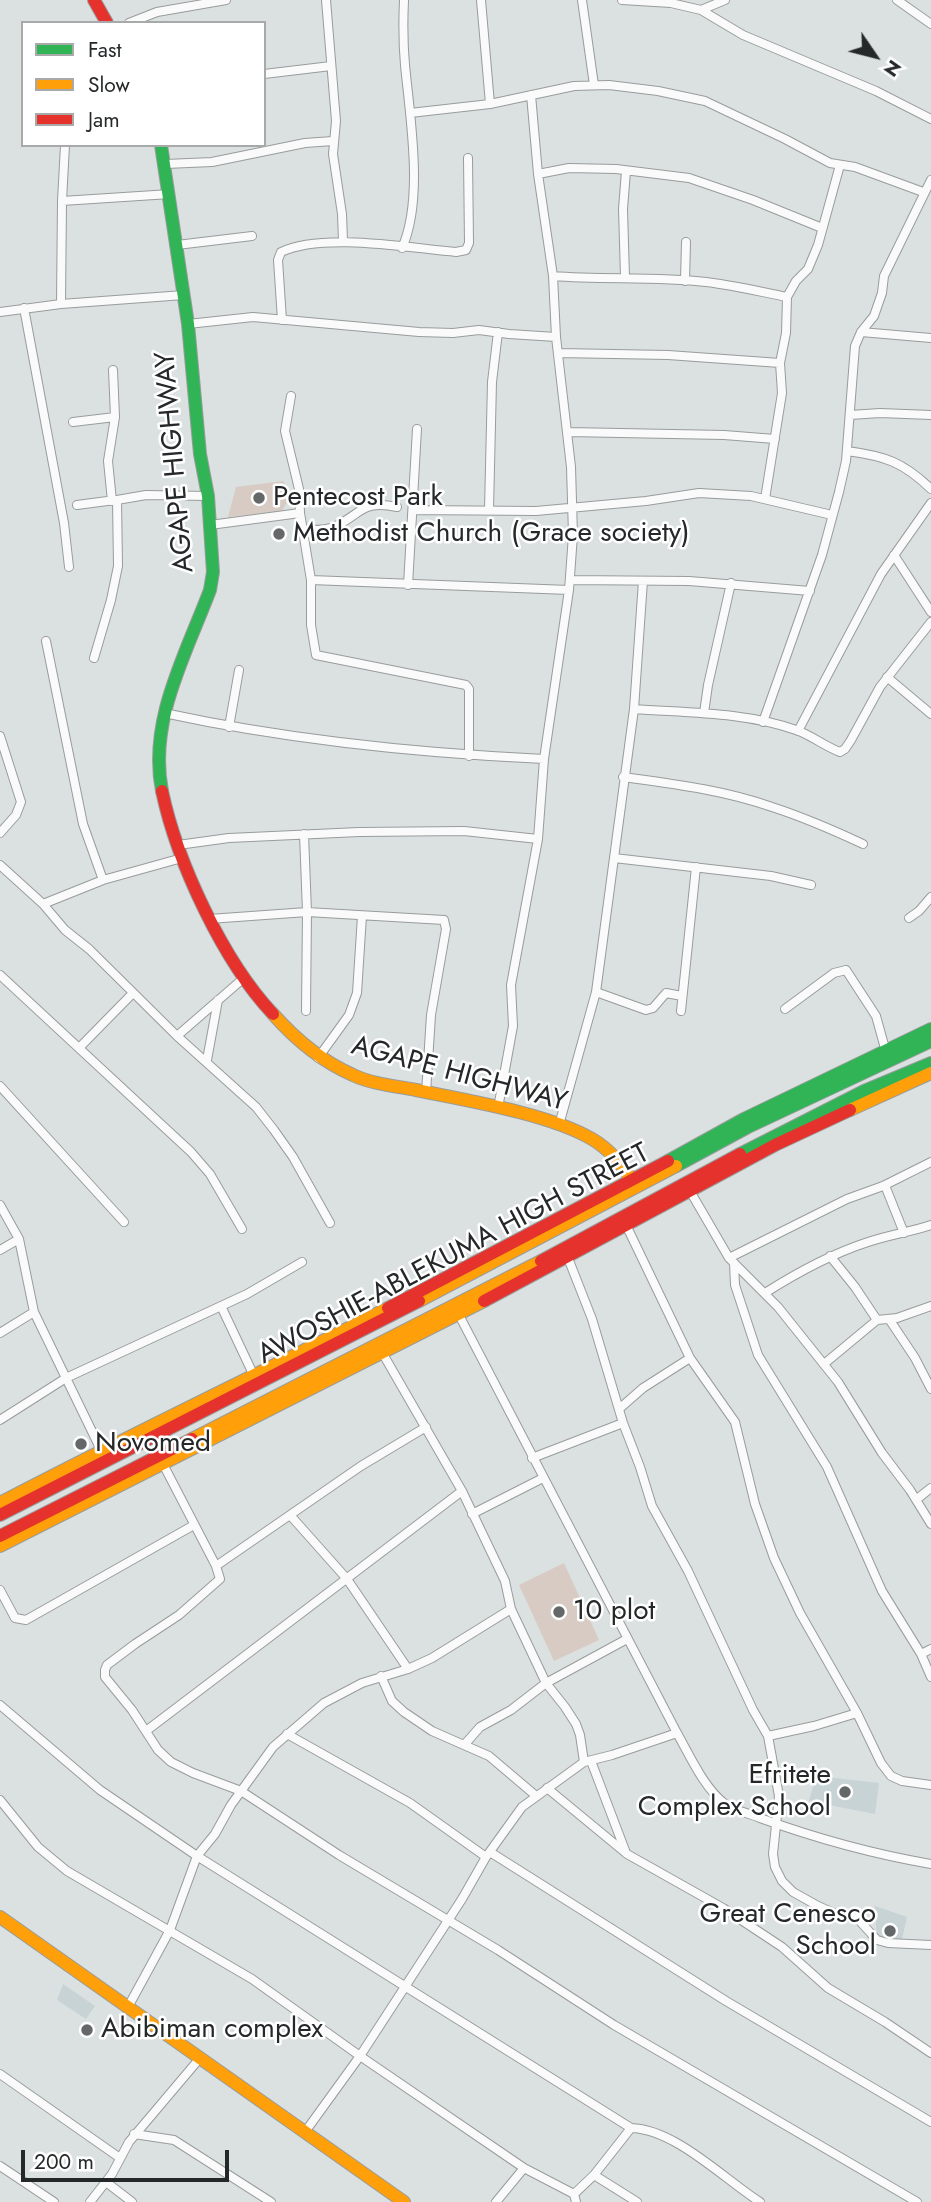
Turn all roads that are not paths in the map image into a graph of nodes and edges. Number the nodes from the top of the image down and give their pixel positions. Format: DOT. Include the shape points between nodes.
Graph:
graph roads {
  1 [pos="94,0"];
  2 [pos="226,0"];
  3 [pos="326,0"];
  4 [pos="404,0"];
  5 [pos="481,0"];
  6 [pos="582,0"];
  7 [pos="622,0"];
  8 [pos="725,0"];
  9 [pos="897,0"];
  10 [pos="661,1"];
  11 [pos="202,2"];
  12 [pos="701,10"];
  13 [pos="106,21"];
  14 [pos="134,21"];
  15 [pos="931,24"];
  16 [pos="331,66"];
  17 [pos="266,74"];
  18 [pos="594,85"];
  19 [pos="531,95"];
  20 [pos="490,104"];
  21 [pos="410,113"];
  22 [pos="931,119"];
  23 [pos="333,141"];
  24 [pos="65,147"];
  25 [pos="162,147"];
  26 [pos="468,158"];
  27 [pos="166,164"];
  28 [pos="840,165"];
  29 [pos="626,171"];
  30 [pos="538,174"];
  31 [pos="931,180"];
  32 [pos="923,192"];
  33 [pos="170,194"];
  34 [pos="62,201"];
  35 [pos="822,228"];
  36 [pos="252,236"];
  37 [pos="343,241"];
  38 [pos="686,242"];
  39 [pos="177,245"];
  40 [pos="402,248"];
  41 [pos="553,276"];
  42 [pos="625,277"];
  43 [pos="685,281"];
  44 [pos="184,295"];
  45 [pos="787,297"];
  46 [pos="61,304"];
  47 [pos="24,308"];
  48 [pos="0,312"];
  49 [pos="282,320"];
  50 [pos="188,324"];
  51 [pos="498,332"];
  52 [pos="861,332"];
  53 [pos="556,337"];
  54 [pos="931,338"];
  55 [pos="559,353"];
  56 [pos="780,363"];
  57 [pos="113,370"];
  58 [pos="291,396"];
  59 [pos="850,415"];
  60 [pos="931,415"];
  61 [pos="115,417"];
  62 [pos="73,422"];
  63 [pos="417,429"];
  64 [pos="568,432"];
  65 [pos="775,439"];
  66 [pos="847,451"];
  67 [pos="931,489"];
  68 [pos="208,496"];
  69 [pos="765,499"];
  70 [pos="114,500"];
  71 [pos="931,503"];
  72 [pos="77,505"];
  73 [pos="572,506"];
  74 [pos="397,507"];
  75 [pos="489,509"];
  76 [pos="413,510"];
  77 [pos="300,513"];
  78 [pos="832,515"];
  79 [pos="210,525"];
  80 [pos="303,530"];
  81 [pos="894,555"];
  82 [pos="69,568"];
  83 [pos="311,580"];
  84 [pos="570,580"];
  85 [pos="643,581"];
  86 [pos="731,583"];
  87 [pos="408,585"];
  88 [pos="569,590"];
  89 [pos="810,591"];
  90 [pos="931,612"];
  91 [pos="931,622"];
  92 [pos="46,641"];
  93 [pos="94,659"];
  94 [pos="239,670"];
  95 [pos="887,677"];
  96 [pos="634,709"];
  97 [pos="163,713"];
  98 [pos="704,713"];
  99 [pos="931,714"];
  100 [pos="763,722"];
  101 [pos="229,727"];
  102 [pos="798,731"];
  103 [pos="0,736"];
  104 [pos="469,756"];
  105 [pos="544,760"];
  106 [pos="624,777"];
  107 [pos="0,833"];
  108 [pos="304,834"];
  109 [pos="538,839"];
  110 [pos="863,844"];
  111 [pos="180,852"];
  112 [pos="614,858"];
  113 [pos="0,864"];
  114 [pos="696,867"];
  115 [pos="103,880"];
  116 [pos="811,885"];
  117 [pos="931,897"];
  118 [pos="43,904"];
  119 [pos="307,912"];
  120 [pos="362,916"];
  121 [pos="909,918"];
  122 [pos="209,919"];
  123 [pos="0,975"];
  124 [pos="245,977"];
  125 [pos="596,992"];
  126 [pos="133,993"];
  127 [pos="682,996"];
  128 [pos="218,1000"];
  129 [pos="785,1009"];
  130 [pos="306,1011"];
  131 [pos="681,1011"];
  132 [pos="931,1029"];
  133 [pos="177,1036"];
  134 [pos="931,1041"];
  135 [pos="79,1048"];
  136 [pos="886,1052"];
  137 [pos="318,1058"];
  138 [pos="207,1060"];
  139 [pos="927,1070"];
  140 [pos="0,1086"];
  141 [pos="426,1093"];
  142 [pos="498,1108"];
  143 [pos="746,1123"];
  144 [pos="559,1125"];
  145 [pos="931,1162"];
  146 [pos="629,1175"];
  147 [pos="883,1186"];
  148 [pos="690,1191"];
  149 [pos="0,1205"];
  150 [pos="124,1222"];
  151 [pos="330,1223"];
  152 [pos="931,1225"];
  153 [pos="627,1227"];
  154 [pos="242,1228"];
  155 [pos="552,1228"];
  156 [pos="904,1233"];
  157 [pos="19,1239"];
  158 [pos="0,1250"];
  159 [pos="830,1256"];
  160 [pos="568,1258"];
  161 [pos="732,1261"];
  162 [pos="302,1262"];
  163 [pos="765,1293"];
  164 [pos="221,1306"];
  165 [pos="931,1306"];
  166 [pos="34,1312"];
  167 [pos="459,1315"];
  168 [pos="888,1319"];
  169 [pos="877,1320"];
  170 [pos="0,1333"];
  171 [pos="383,1354"];
  172 [pos="690,1358"];
  173 [pos="824,1364"];
  174 [pos="254,1376"];
  175 [pos="66,1378"];
  176 [pos="931,1389"];
  177 [pos="619,1409"];
  178 [pos="210,1410"];
  179 [pos="0,1420"];
  180 [pos="622,1423"];
  181 [pos="426,1427"];
  182 [pos="215,1429"];
  183 [pos="101,1450"];
  184 [pos="532,1458"];
  185 [pos="163,1464"];
  186 [pos="543,1478"];
  187 [pos="931,1488"];
  188 [pos="462,1491"];
  189 [pos="917,1499"];
  190 [pos="0,1503"];
  191 [pos="472,1514"];
  192 [pos="0,1515"];
  193 [pos="290,1515"];
  194 [pos="931,1524"];
  195 [pos="194,1525"];
  196 [pos="17,1532"];
  197 [pos="0,1536"];
  198 [pos="0,1546"];
  199 [pos="216,1566"];
  200 [pos="347,1579"];
  201 [pos="0,1590"];
  202 [pos="511,1609"];
  203 [pos="627,1639"];
  204 [pos="931,1649"];
  205 [pos="921,1654"];
  206 [pos="408,1669"];
  207 [pos="381,1676"];
  208 [pos="931,1677"];
  209 [pos="546,1683"];
  210 [pos="0,1705"];
  211 [pos="857,1713"];
  212 [pos="146,1731"];
  213 [pos="677,1733"];
  214 [pos="287,1734"];
  215 [pos="768,1736"];
  216 [pos="465,1744"];
  217 [pos="587,1761"];
  218 [pos="931,1785"];
  219 [pos="547,1788"];
  220 [pos="241,1791"];
  221 [pos="535,1795"];
  222 [pos="0,1800"];
  223 [pos="775,1823"];
  224 [pos="488,1854"];
  225 [pos="627,1854"];
  226 [pos="197,1856"];
  227 [pos="931,1864"];
  228 [pos="0,1917"];
  229 [pos="448,1921"];
  230 [pos="170,1930"];
  231 [pos="931,1945"];
  232 [pos="405,1988"];
  233 [pos="128,2007"];
  234 [pos="931,2053"];
  235 [pos="360,2056"];
  236 [pos="200,2058"];
  237 [pos="0,2074"];
  238 [pos="931,2122"];
  239 [pos="631,2128"];
  240 [pos="305,2132"];
  241 [pos="135,2134"];
  242 [pos="120,2158"];
  243 [pos="0,2166"];
  244 [pos="524,2168"];
  245 [pos="594,2175"];
  246 [pos="106,2182"];
  247 [pos="575,2198"];
  248 [pos="54,2202"];
  249 [pos="90,2202"];
  250 [pos="132,2202"];
  251 [pos="271,2202"];
  252 [pos="404,2202"];
  253 [pos="496,2202"];
  254 [pos="637,2202"];
  255 [pos="760,2202"];
  256 [pos="917,2202"];
  1 -- 13 [label="street"];
  2 -- 11 [label="street"];
  3 -- 16 [label="street"];
  4 -- 21 [label="street"];
  5 -- 20 [label="street"];
  6 -- 18 [label="street"];
  7 -- 10 [label="street"];
  8 -- 12 [label="street"];
  9 -- 15 [label="street"];
  10 -- 12 [label="street"];
  11 -- 14 [label="street"];
  12 -- 22 [label="street" via="743,35"];
  16 -- 17 [label="street"];
  16 -- 23 [label="street" via="336,121"];
  18 -- 19 [label="street"];
  18 -- 28 [label="street" via="705,101"];
  19 -- 20 [label="street"];
  19 -- 30 [label="street"];
  20 -- 21 [label="street"];
  21 -- 40 [label="street" via="412,211"];
  23 -- 27 [label="street" via="212,162"];
  23 -- 37 [label="street"];
  24 -- 34 [label="street"];
  25 -- 27 [label="street, AGAPE HIGHWAY"];
  26 -- 40 [label="street" via="467,250"];
  27 -- 33 [label="street, AGAPE HIGHWAY"];
  28 -- 32 [label="street"];
  28 -- 35 [label="street"];
  29 -- 30 [label="street" via="569,168"];
  29 -- 35 [label="street" via="689,178"];
  29 -- 42 [label="street"];
  30 -- 41 [label="street"];
  31 -- 32 [label="street"];
  32 -- 52 [label="street" via="884,276 874,316"];
  33 -- 34 [label="street"];
  33 -- 39 [label="street, AGAPE HIGHWAY"];
  34 -- 46 [label="street"];
  35 -- 45 [label="street" via="808,269"];
  36 -- 39 [label="street"];
  37 -- 40 [label="street"];
  37 -- 49 [label="street" via="281,251"];
  38 -- 43 [label="street"];
  39 -- 44 [label="street, AGAPE HIGHWAY"];
  41 -- 42 [label="street"];
  41 -- 53 [label="street"];
  42 -- 43 [label="street"];
  43 -- 45 [label="street"];
  44 -- 46 [label="street"];
  44 -- 50 [label="street, AGAPE HIGHWAY"];
  45 -- 56 [label="street"];
  46 -- 47 [label="street"];
  47 -- 48 [label="street"];
  47 -- 82 [label="street"];
  49 -- 50 [label="street" via="253,317"];
  49 -- 51 [label="street" via="419,332"];
  50 -- 68 [label="street, AGAPE HIGHWAY"];
  51 -- 53 [label="street"];
  51 -- 75 [label="street"];
  52 -- 54 [label="street"];
  52 -- 59 [label="street" via="855,346"];
  53 -- 55 [label="street"];
  55 -- 56 [label="street"];
  55 -- 64 [label="street"];
  56 -- 65 [label="street" via="782,393"];
  57 -- 61 [label="street"];
  58 -- 77 [label="street" via="284,424"];
  59 -- 60 [label="street"];
  59 -- 66 [label="street"];
  61 -- 62 [label="street"];
  61 -- 70 [label="street" via="108,450"];
  63 -- 76 [label="street"];
  64 -- 65 [label="street"];
  64 -- 73 [label="street"];
  65 -- 69 [label="street"];
  66 -- 67 [label="street" via="897,462"];
  66 -- 78 [label="street"];
  68 -- 70 [label="street" via="146,495"];
  68 -- 79 [label="street, AGAPE HIGHWAY"];
  69 -- 73 [label="street" via="699,493"];
  69 -- 78 [label="street"];
  70 -- 72 [label="street"];
  70 -- 93 [label="street" via="118,566"];
  71 -- 81 [label="street"];
  73 -- 75 [label="street" via="536,511"];
  73 -- 84 [label="street"];
  74 -- 80 [label="street" via="373,506 334,527"];
  75 -- 76 [label="street"];
  76 -- 87 [label="street"];
  77 -- 79 [label="street"];
  77 -- 80 [label="street"];
  78 -- 89 [label="street"];
  79 -- 97 [label="street, AGAPE HIGHWAY" via="210,590"];
  80 -- 83 [label="street"];
  81 -- 90 [label="street"];
  81 -- 102 [label="street"];
  83 -- 87 [label="street"];
  83 -- 104 [label="street" via="316,655 466,685"];
  84 -- 85 [label="street"];
  84 -- 88 [label="street"];
  85 -- 86 [label="street"];
  85 -- 96 [label="street"];
  86 -- 89 [label="street"];
  86 -- 98 [label="street"];
  87 -- 88 [label="street"];
  88 -- 105 [label="street"];
  89 -- 100 [label="street"];
  91 -- 95 [label="street"];
  92 -- 115 [label="street" via="83,824"];
  94 -- 101 [label="street"];
  95 -- 99 [label="street"];
  95 -- 102 [label="street" via="842,751"];
  96 -- 98 [label="street"];
  96 -- 106 [label="street"];
  97 -- 101 [label="street"];
  97 -- 111 [label="street, AGAPE HIGHWAY" via="160,781"];
  98 -- 100 [label="street"];
  100 -- 102 [label="street"];
  101 -- 104 [label="street" via="323,742"];
  103 -- 107 [label="street" via="21,802"];
  104 -- 105 [label="street"];
  105 -- 109 [label="street"];
  106 -- 110 [label="street" via="734,796"];
  106 -- 112 [label="street"];
  108 -- 109 [label="street" via="464,831"];
  108 -- 111 [label="street" via="229,838"];
  108 -- 119 [label="street"];
  109 -- 142 [label="street" via="510,985 513,1026"];
  111 -- 115 [label="street"];
  111 -- 122 [label="street, AGAPE HIGHWAY"];
  112 -- 114 [label="street"];
  112 -- 125 [label="street"];
  113 -- 118 [label="street"];
  114 -- 116 [label="street"];
  114 -- 127 [label="street"];
  115 -- 118 [label="street"];
  117 -- 121 [label="street"];
  118 -- 126 [label="street"];
  119 -- 120 [label="street"];
  119 -- 122 [label="street"];
  119 -- 130 [label="street"];
  120 -- 137 [label="street" via="354,1005"];
  120 -- 141 [label="street" via="446,923 431,1015"];
  122 -- 124 [label="street, AGAPE HIGHWAY"];
  123 -- 135 [label="street"];
  124 -- 128 [label="street"];
  124 -- 137 [label="street, AGAPE HIGHWAY" via="289,1033"];
  125 -- 127 [label="street" via="646,1010 666,993"];
  125 -- 144 [label="street"];
  126 -- 133 [label="street"];
  126 -- 135 [label="street"];
  127 -- 131 [label="street"];
  128 -- 133 [label="street"];
  128 -- 138 [label="street"];
  129 -- 136 [label="street" via="834,973 846,970 876,1016"];
  132 -- 136 [label="street, AWOSHIE-ABLEKUMA HIGH STREET"];
  133 -- 138 [label="street"];
  134 -- 143 [label="street, AWOSHIE-ABLEKUMA HIGH STREET"];
  135 -- 154 [label="street" via="196,1157"];
  136 -- 143 [label="street, AWOSHIE-ABLEKUMA HIGH STREET"];
  137 -- 141 [label="street, AGAPE HIGHWAY" via="353,1076"];
  138 -- 151 [label="street" via="274,1129"];
  139 -- 148 [label="street, AWOSHIE-ABLEKUMA HIGH STREET"];
  139 -- 182 [label="street, AWOSHIE-ABLEKUMA HIGH STREET" via="864,1091 767,1139 594,1234"];
  140 -- 150 [label="street"];
  141 -- 142 [label="street, AGAPE HIGHWAY"];
  142 -- 144 [label="street, AGAPE HIGHWAY"];
  143 -- 146 [label="street, AWOSHIE-ABLEKUMA HIGH STREET"];
  143 -- 155 [label="street, AWOSHIE-ABLEKUMA HIGH STREET"];
  144 -- 146 [label="street, AGAPE HIGHWAY" via="601,1145"];
  145 -- 147 [label="street"];
  146 -- 155 [label="street, AWOSHIE-ABLEKUMA HIGH STREET"];
  147 -- 156 [label="street"];
  147 -- 161 [label="street" via="847,1199"];
  148 -- 153 [label="street, AWOSHIE-ABLEKUMA HIGH STREET"];
  148 -- 161 [label="street"];
  149 -- 157 [label="street"];
  152 -- 156 [label="street"];
  153 -- 160 [label="street, AWOSHIE-ABLEKUMA HIGH STREET"];
  153 -- 172 [label="street"];
  155 -- 174 [label="street, AWOSHIE-ABLEKUMA HIGH STREET"];
  155 -- 178 [label="street, AWOSHIE-ABLEKUMA HIGH STREET"];
  156 -- 159 [label="street"];
  157 -- 158 [label="street"];
  157 -- 166 [label="street"];
  159 -- 163 [label="street"];
  159 -- 169 [label="street"];
  160 -- 167 [label="street, AWOSHIE-ABLEKUMA HIGH STREET"];
  160 -- 177 [label="street" via="592,1318"];
  161 -- 163 [label="street"];
  161 -- 205 [label="street" via="735,1285 758,1355 827,1467 882,1591"];
  162 -- 164 [label="street"];
  163 -- 173 [label="street"];
  164 -- 174 [label="street"];
  164 -- 175 [label="street"];
  165 -- 168 [label="street"];
  166 -- 170 [label="street"];
  166 -- 175 [label="street"];
  167 -- 171 [label="street, AWOSHIE-ABLEKUMA HIGH STREET"];
  167 -- 184 [label="street"];
  168 -- 169 [label="street"];
  168 -- 176 [label="street"];
  169 -- 173 [label="street"];
  171 -- 181 [label="street"];
  171 -- 185 [label="street, AWOSHIE-ABLEKUMA HIGH STREET"];
  172 -- 177 [label="street"];
  172 -- 211 [label="street" via="735,1422 774,1558"];
  173 -- 189 [label="street" via="881,1453"];
  174 -- 183 [label="street, AWOSHIE-ABLEKUMA HIGH STREET"];
  175 -- 179 [label="street"];
  175 -- 183 [label="street"];
  177 -- 180 [label="street"];
  178 -- 182 [label="street"];
  178 -- 192 [label="street, AWOSHIE-ABLEKUMA HIGH STREET"];
  180 -- 184 [label="street"];
  180 -- 215 [label="street" via="652,1506"];
  181 -- 188 [label="street"];
  181 -- 193 [label="street"];
  182 -- 196 [label="street, AWOSHIE-ABLEKUMA HIGH STREET"];
  183 -- 190 [label="street, AWOSHIE-ABLEKUMA HIGH STREET"];
  184 -- 186 [label="street"];
  185 -- 195 [label="street"];
  185 -- 196 [label="street, AWOSHIE-ABLEKUMA HIGH STREET"];
  186 -- 191 [label="street"];
  186 -- 203 [label="street"];
  187 -- 189 [label="street"];
  188 -- 191 [label="street"];
  188 -- 200 [label="street"];
  189 -- 194 [label="street"];
  191 -- 202 [label="street" via="505,1581"];
  193 -- 199 [label="street"];
  193 -- 200 [label="street"];
  195 -- 199 [label="street"];
  195 -- 201 [label="street" via="26,1620 15,1618"];
  196 -- 197 [label="street, AWOSHIE-ABLEKUMA HIGH STREET"];
  196 -- 198 [label="street, AWOSHIE-ABLEKUMA HIGH STREET"];
  199 -- 212 [label="street" via="220,1574 217,1583 104,1670"];
  200 -- 206 [label="street"];
  200 -- 212 [label="street"];
  202 -- 206 [label="street"];
  202 -- 209 [label="street"];
  203 -- 209 [label="street"];
  203 -- 213 [label="street"];
  204 -- 205 [label="street"];
  205 -- 208 [label="street"];
  206 -- 207 [label="street"];
  207 -- 214 [label="street" via="324,1703"];
  207 -- 216 [label="street" via="392,1701 404,1712 432,1731"];
  209 -- 216 [label="street" via="480,1727"];
  209 -- 217 [label="street" via="572,1715"];
  210 -- 226 [label="street" via="100,1790"];
  211 -- 215 [label="street"];
  211 -- 218 [label="street" via="886,1771 902,1781"];
  212 -- 220 [label="street" via="171,1762"];
  213 -- 217 [label="street"];
  213 -- 223 [label="street" via="721,1800"];
  214 -- 220 [label="street"];
  214 -- 224 [label="street"];
  215 -- 223 [label="street" via="779,1796"];
  216 -- 221 [label="street" via="489,1756"];
  217 -- 219 [label="street"];
  217 -- 225 [label="street"];
  219 -- 221 [label="street"];
  219 -- 225 [label="street"];
  220 -- 226 [label="street"];
  220 -- 229 [label="street"];
  221 -- 224 [label="street"];
  222 -- 230 [label="street" via="38,1847 67,1871"];
  223 -- 227 [label="street" via="871,1852"];
  223 -- 231 [label="street" via="775,1867 793,1892 836,1914 857,1918 877,1940"];
  224 -- 229 [label="street"];
  224 -- 238 [label="street"];
  225 -- 234 [label="street" via="723,1908 782,1947 828,1988"];
  226 -- 230 [label="street"];
  226 -- 232 [label="street"];
  228 -- 233 [label="street"];
  229 -- 232 [label="street"];
  229 -- 256 [label="street" via="665,2056"];
  230 -- 233 [label="street"];
  230 -- 235 [label="street" via="252,1979"];
  232 -- 235 [label="street"];
  232 -- 239 [label="street"];
  233 -- 236 [label="street"];
  235 -- 240 [label="street"];
  235 -- 244 [label="street"];
  236 -- 240 [label="street"];
  236 -- 241 [label="street"];
  237 -- 242 [label="street"];
  239 -- 245 [label="street"];
  239 -- 255 [label="street" via="675,2143"];
  240 -- 252 [label="street"];
  241 -- 242 [label="street"];
  241 -- 251 [label="street" via="174,2140"];
  242 -- 246 [label="street"];
  243 -- 248 [label="street"];
  244 -- 247 [label="street"];
  244 -- 253 [label="street"];
  245 -- 247 [label="street"];
  245 -- 254 [label="street"];
  246 -- 249 [label="street"];
  246 -- 250 [label="street"];
}
